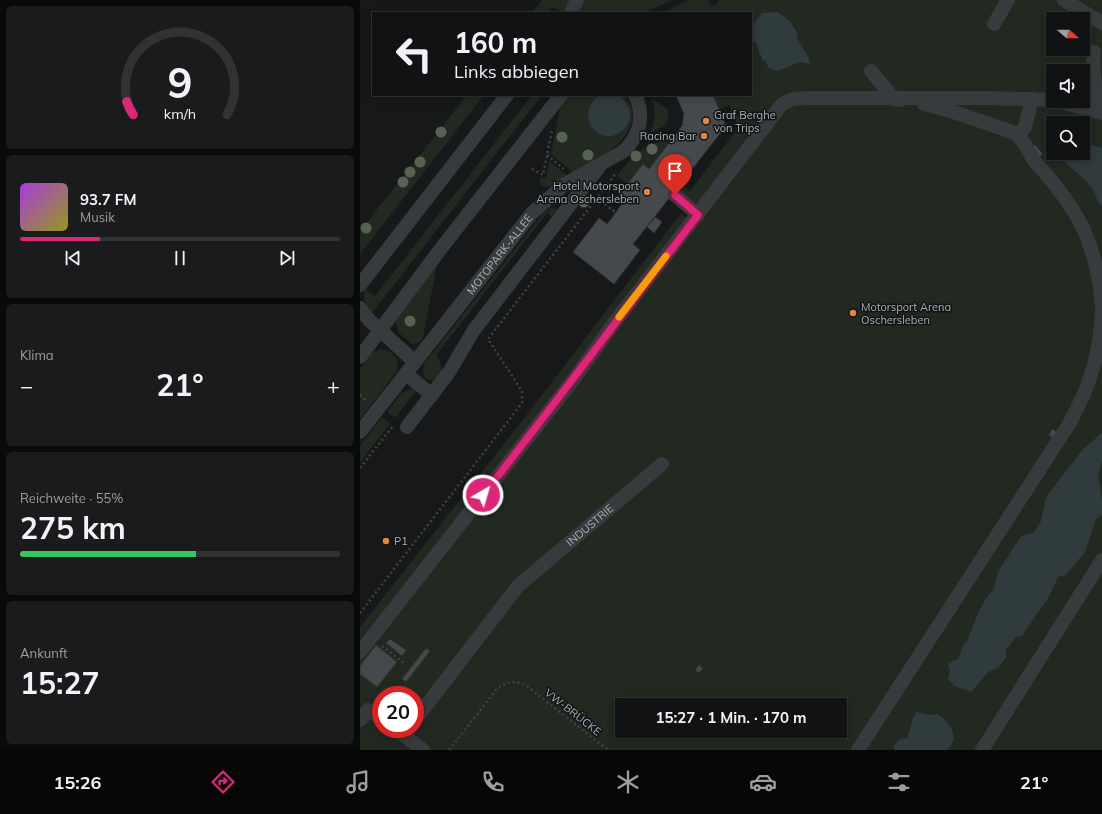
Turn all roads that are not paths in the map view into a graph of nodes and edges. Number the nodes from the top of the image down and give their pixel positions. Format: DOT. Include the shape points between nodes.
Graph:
graph roads {
  1 [pos="577,0"];
  2 [pos="1008,0"];
  3 [pos="1064,0"];
  4 [pos="571,12"];
  5 [pos="1102,23"];
  6 [pos="994,24"];
  7 [pos="1094,52"];
  8 [pos="871,71"];
  9 [pos="506,96"];
  10 [pos="560,96"];
  11 [pos="635,96"];
  12 [pos="894,99"];
  13 [pos="1032,99"];
  14 [pos="1046,100"];
  15 [pos="1084,108"];
  16 [pos="1100,112"];
  17 [pos="1018,136"];
  18 [pos="601,164"];
  19 [pos="675,195"];
  20 [pos="698,215"];
  21 [pos="360,285"];
  22 [pos="1102,306"];
  23 [pos="360,308"];
  24 [pos="1102,311"];
  25 [pos="380,331"];
  26 [pos="360,356"];
  27 [pos="415,362"];
  28 [pos="406,374"];
  29 [pos="432,395"];
  30 [pos="401,425"];
  31 [pos="360,432"];
  32 [pos="662,464"];
  33 [pos="1102,560"];
  34 [pos="360,652"];
  35 [pos="424,708"];
  36 [pos="410,738"];
  37 [pos="423,750"];
  38 [pos="858,750"];
  39 [pos="982,750"];
  1 -- 4 [label="lane"];
  2 -- 6 [label="lane"];
  3 -- 5 [label="lane"];
  7 -- 16 [label="lane" via="1092,65"];
  8 -- 12 [label="lane"];
  9 -- 21 [label="lane"];
  10 -- 25 [label="lane"];
  11 -- 18 [label="lane, MOTOPARK-ALLEE" via="641,114 636,137 624,151"];
  12 -- 13 [label="lane"];
  12 -- 17 [label="lane" via="939,107"];
  12 -- 20 [label="lane" via="807,98 793,99 782,104"];
  13 -- 14 [label="lane"];
  13 -- 17 [label="lane" via="1024,126"];
  15 -- 16 [label="lane"];
  17 -- 22 [label="lane" via="1078,216 1093,250"];
  18 -- 27 [label="lane, MOTOPARK-ALLEE" via="565,184 532,212"];
  18 -- 29 [label="lane" via="474,330"];
  19 -- 20 [label="lane"];
  20 -- 34 [label="lane" via="600,341 574,379"];
  23 -- 25 [label="lane"];
  24 -- 38 [label="lane" via="1101,333 1093,375 1076,412"];
  25 -- 26 [label="lane"];
  25 -- 27 [label="lane"];
  27 -- 28 [label="lane, MOTOPARK-ALLEE"];
  28 -- 29 [label="lane"];
  28 -- 31 [label="lane, MOTOPARK-ALLEE"];
  29 -- 30 [label="lane"];
  32 -- 35 [label="lane, INDUSTRIE" via="518,586"];
  33 -- 39 [label="lane"];
  36 -- 37 [label="lane"];
}
